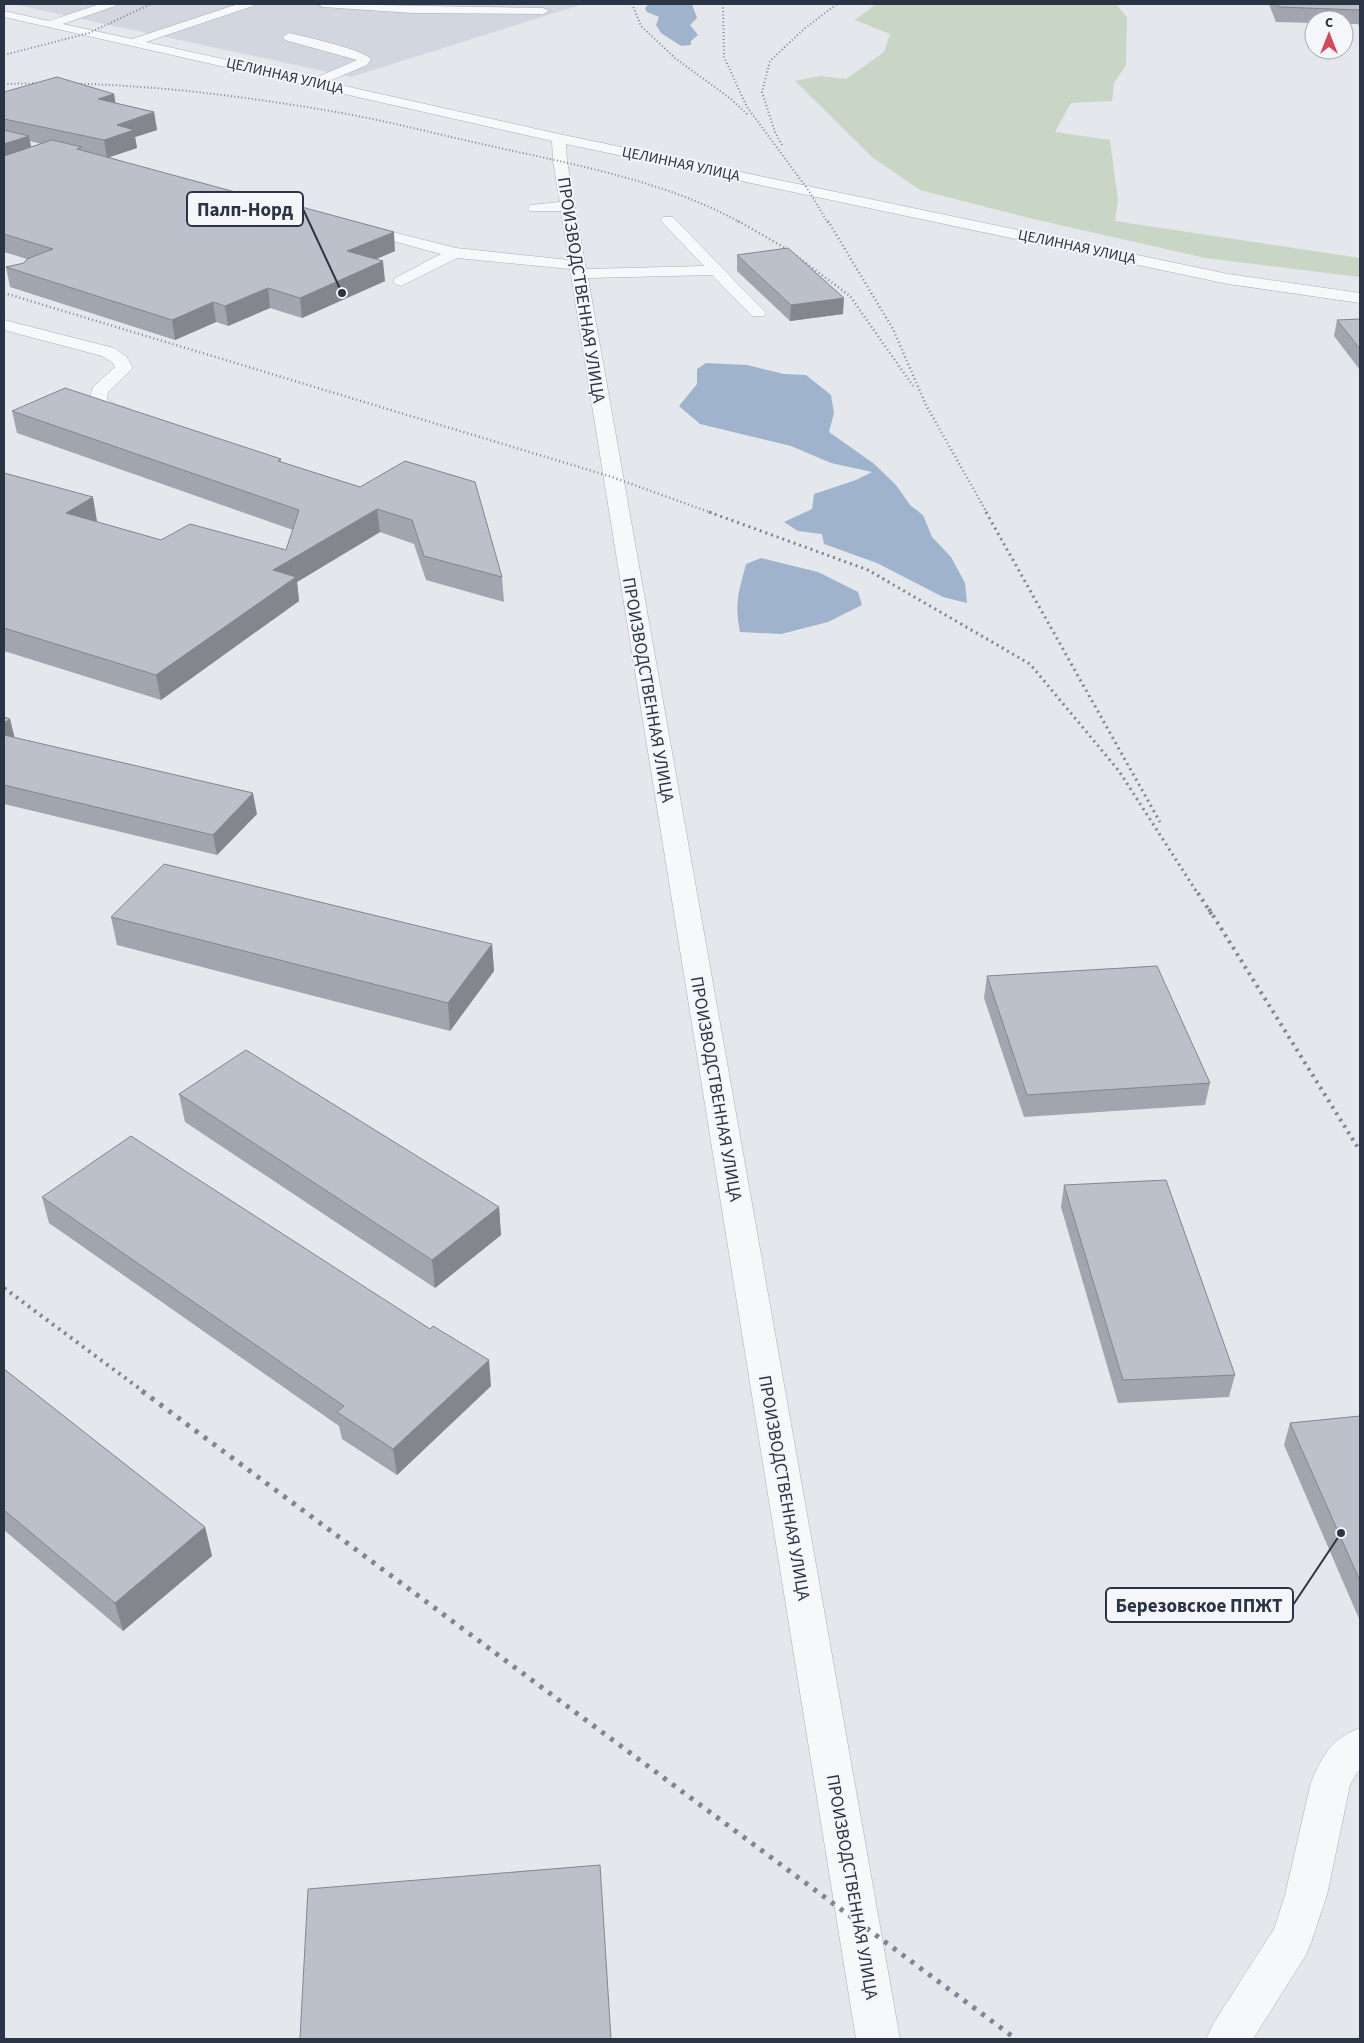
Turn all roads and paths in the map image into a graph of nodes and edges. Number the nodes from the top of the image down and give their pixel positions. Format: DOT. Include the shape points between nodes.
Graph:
graph roads {
  1 [pos="111,4"];
  2 [pos="248,4"];
  3 [pos="322,4"];
  4 [pos="543,11"];
  5 [pos="4,14"];
  6 [pos="50,24"];
  7 [pos="288,37"];
  8 [pos="135,42"];
  9 [pos="315,83"];
  10 [pos="559,138"];
  11 [pos="567,206"];
  12 [pos="535,208"];
  13 [pos="668,220"];
  14 [pos="348,224"];
  15 [pos="454,253"];
  16 [pos="577,269"];
  17 [pos="716,270"];
  18 [pos="401,281"];
  19 [pos="1360,298"];
  20 [pos="758,313"];
  21 [pos="4,325"];
  22 [pos="143,420"];
  23 [pos="1360,1746"];
  24 [pos="878,2039"];
  25 [pos="1228,2039"];
  1 -- 6 [label="street"];
  2 -- 8 [label="street"];
  3 -- 4 [label="street" via="413,10"];
  5 -- 6 [label="street, ЦЕЛИННАЯ УЛИЦА"];
  6 -- 8 [label="street, ЦЕЛИННАЯ УЛИЦА"];
  7 -- 9 [label="street" via="365,60"];
  8 -- 9 [label="street, ЦЕЛИННАЯ УЛИЦА"];
  9 -- 10 [label="street, ЦЕЛИННАЯ УЛИЦА"];
  10 -- 11 [label="street, ПРОИЗВОДСТВЕННАЯ УЛИЦА"];
  10 -- 19 [label="street, ЦЕЛИННАЯ УЛИЦА" via="1228,279"];
  11 -- 12 [label="street"];
  11 -- 16 [label="street, ПРОИЗВОДСТВЕННАЯ УЛИЦА"];
  13 -- 17 [label="street"];
  14 -- 15 [label="street"];
  15 -- 16 [label="street"];
  15 -- 18 [label="street"];
  16 -- 17 [label="street"];
  16 -- 24 [label="street, ПРОИЗВОДСТВЕННАЯ УЛИЦА"];
  17 -- 20 [label="street"];
  21 -- 22 [label="street" via="108,352 120,360 124,368 99,391 98,400 106,408"];
  23 -- 25 [label="street" via="1342,1761 1331,1782 1306,1895 1291,1940"];
}
